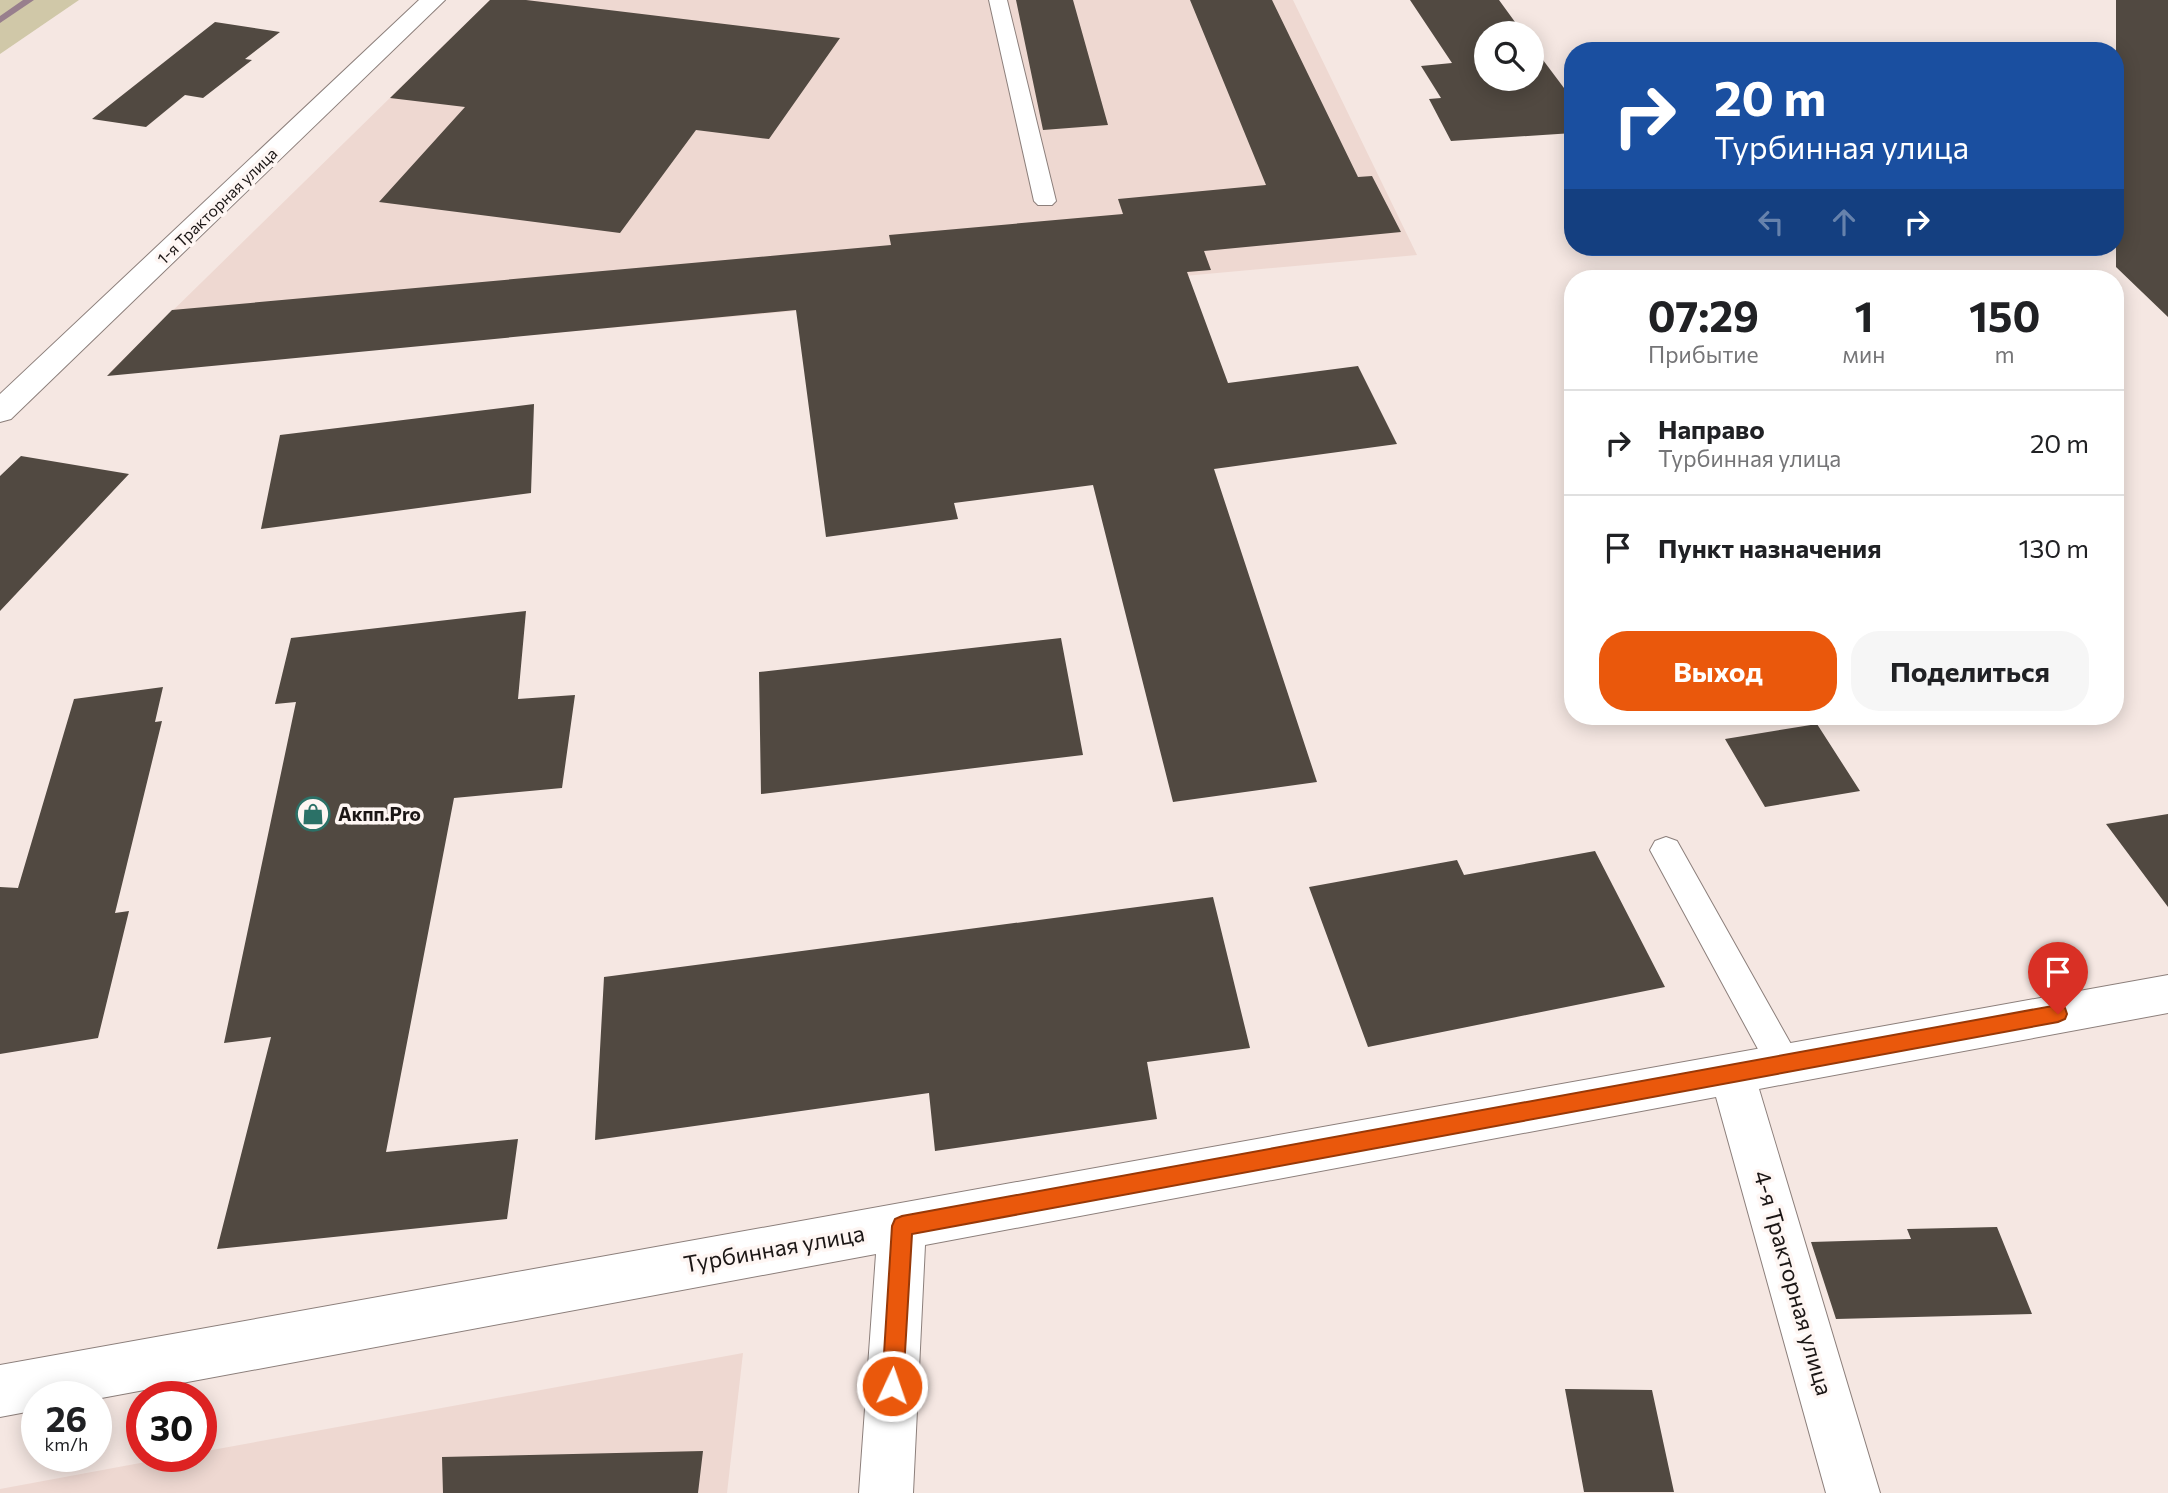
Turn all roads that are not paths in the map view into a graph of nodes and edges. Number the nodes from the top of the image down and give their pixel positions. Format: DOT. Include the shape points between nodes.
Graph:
graph roads {
  1 [pos="433,0"];
  2 [pos="998,0"];
  3 [pos="1045,201"];
  4 [pos="0,412"];
  5 [pos="1666,850"];
  6 [pos="2168,993"];
  7 [pos="1784,1064"];
  8 [pos="1732,1073"];
  9 [pos="902,1226"];
  10 [pos="0,1391"];
  11 [pos="886,1493"];
  12 [pos="1853,1493"];
  1 -- 4 [label="street, 1-я Тракторная улица"];
  2 -- 3 [label="lane"];
  5 -- 7 [label="lane"];
  6 -- 7 [label="street, Турбинная улица"];
  7 -- 8 [label="street, Турбинная улица"];
  8 -- 9 [label="street, Турбинная улица"];
  8 -- 12 [label="street, 4-я Тракторная улица"];
  9 -- 10 [label="street, Турбинная улица"];
  9 -- 11 [label="street"];
}
